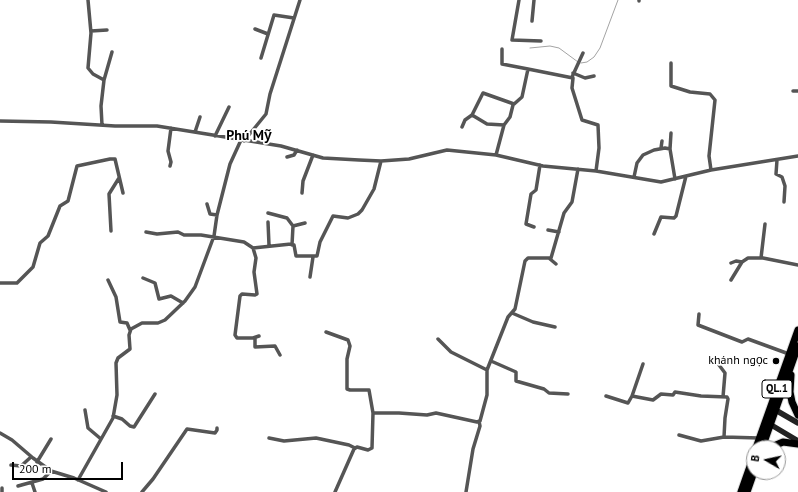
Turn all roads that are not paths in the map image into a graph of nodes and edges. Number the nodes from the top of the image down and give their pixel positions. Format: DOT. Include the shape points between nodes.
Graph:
graph roads {
  1 [pos="88,0"];
  2 [pos="300,0"];
  3 [pos="519,0"];
  4 [pos="534,0"];
  5 [pos="294,18"];
  6 [pos="532,21"];
  7 [pos="255,29"];
  8 [pos="107,30"];
  9 [pos="91,31"];
  10 [pos="268,34"];
  11 [pos="541,41"];
  12 [pos="502,50"];
  13 [pos="112,52"];
  14 [pos="583,53"];
  15 [pos="261,58"];
  16 [pos="671,63"];
  17 [pos="528,69"];
  18 [pos="572,75"];
  19 [pos="594,76"];
  20 [pos="104,80"];
  21 [pos="793,91"];
  22 [pos="798,91"];
  23 [pos="514,104"];
  24 [pos="229,107"];
  25 [pos="472,115"];
  26 [pos="200,117"];
  27 [pos="0,121"];
  28 [pos="102,125"];
  29 [pos="504,125"];
  30 [pos="462,127"];
  31 [pos="171,128"];
  32 [pos="196,132"];
  33 [pos="671,133"];
  34 [pos="215,136"];
  35 [pos="243,140"];
  36 [pos="662,141"];
  37 [pos="661,148"];
  38 [pos="670,149"];
  39 [pos="297,150"];
  40 [pos="313,155"];
  41 [pos="496,155"];
  42 [pos="798,156"];
  43 [pos="287,157"];
  44 [pos="777,160"];
  45 [pos="382,161"];
  46 [pos="540,165"];
  47 [pos="170,166"];
  48 [pos="578,169"];
  49 [pos="711,170"];
  50 [pos="596,171"];
  51 [pos="686,176"];
  52 [pos="120,177"];
  53 [pos="634,177"];
  54 [pos="675,179"];
  55 [pos="123,193"];
  56 [pos="302,193"];
  57 [pos="784,202"];
  58 [pos="207,204"];
  59 [pos="268,213"];
  60 [pos="216,215"];
  61 [pos="268,222"];
  62 [pos="305,223"];
  63 [pos="765,224"];
  64 [pos="293,226"];
  65 [pos="534,227"];
  66 [pos="548,230"];
  67 [pos="111,231"];
  68 [pos="146,232"];
  69 [pos="558,232"];
  70 [pos="654,234"];
  71 [pos="214,236"];
  72 [pos="292,244"];
  73 [pos="269,246"];
  74 [pos="253,248"];
  75 [pos="313,256"];
  76 [pos="761,258"];
  77 [pos="550,259"];
  78 [pos="742,262"];
  79 [pos="731,263"];
  80 [pos="556,264"];
  81 [pos="798,265"];
  82 [pos="310,277"];
  83 [pos="143,278"];
  84 [pos="108,280"];
  85 [pos="731,280"];
  86 [pos="0,283"];
  87 [pos="183,303"];
  88 [pos="512,313"];
  89 [pos="699,314"];
  90 [pos="555,327"];
  91 [pos="130,330"];
  92 [pos="798,330"];
  93 [pos="326,332"];
  94 [pos="259,336"];
  95 [pos="255,338"];
  96 [pos="438,339"];
  97 [pos="798,346"];
  98 [pos="792,354"];
  99 [pos="280,355"];
  100 [pos="491,361"];
  101 [pos="643,364"];
  102 [pos="718,365"];
  103 [pos="488,370"];
  104 [pos="155,394"];
  105 [pos="568,394"];
  106 [pos="606,396"];
  107 [pos="632,396"];
  108 [pos="724,396"];
  109 [pos="795,405"];
  110 [pos="773,408"];
  111 [pos="85,410"];
  112 [pos="373,413"];
  113 [pos="798,415"];
  114 [pos="113,416"];
  115 [pos="479,421"];
  116 [pos="768,423"];
  117 [pos="798,423"];
  118 [pos="217,428"];
  119 [pos="0,433"];
  120 [pos="678,435"];
  121 [pos="724,437"];
  122 [pos="269,438"];
  123 [pos="760,438"];
  124 [pos="51,439"];
  125 [pos="101,439"];
  126 [pos="764,440"];
  127 [pos="786,442"];
  128 [pos="798,442"];
  129 [pos="355,448"];
  130 [pos="31,457"];
  131 [pos="37,462"];
  132 [pos="11,465"];
  133 [pos="50,471"];
  134 [pos="746,478"];
  135 [pos="78,480"];
  136 [pos="751,480"];
  137 [pos="32,483"];
  138 [pos="18,486"];
  139 [pos="35,492"];
  140 [pos="106,492"];
  141 [pos="142,492"];
  142 [pos="335,492"];
  143 [pos="466,492"];
  144 [pos="741,492"];
  145 [pos="747,492"];
  1 -- 9 [label="street"];
  2 -- 5 [label="street"];
  3 -- 11 [label="street" via="512,40"];
  4 -- 6 [label="street"];
  5 -- 10 [label="street" via="274,15"];
  5 -- 35 [label="street" via="266,114"];
  7 -- 10 [label="street"];
  8 -- 9 [label="street"];
  9 -- 20 [label="street" via="88,68"];
  10 -- 15 [label="street"];
  12 -- 17 [label="street" via="502,64"];
  13 -- 20 [label="street"];
  14 -- 18 [label="street"];
  16 -- 49 [label="street" via="671,86 690,92 710,94 715,100 709,150"];
  17 -- 18 [label="street"];
  17 -- 23 [label="street" via="522,97"];
  18 -- 19 [label="street" via="586,78"];
  18 -- 50 [label="street" via="572,88 582,120 598,125"];
  20 -- 28 [label="street" via="101,102"];
  21 -- 22 [label="street"];
  23 -- 25 [label="street" via="483,93"];
  23 -- 29 [label="street"];
  24 -- 34 [label="street"];
  25 -- 29 [label="street" via="487,124"];
  25 -- 30 [label="street" via="465,120"];
  26 -- 32 [label="street"];
  27 -- 28 [label="street"];
  28 -- 31 [label="street"];
  29 -- 41 [label="street"];
  31 -- 32 [label="street"];
  31 -- 47 [label="street" via="168,151"];
  32 -- 34 [label="street"];
  33 -- 38 [label="street"];
  34 -- 35 [label="street"];
  35 -- 39 [label="street"];
  35 -- 60 [label="street" via="230,164"];
  36 -- 37 [label="street"];
  37 -- 38 [label="street"];
  37 -- 53 [label="street" via="643,155 637,163"];
  38 -- 54 [label="street"];
  39 -- 40 [label="street"];
  39 -- 43 [label="street" via="294,155"];
  40 -- 45 [label="street"];
  40 -- 56 [label="street" via="302,181"];
  41 -- 45 [label="street" via="445,150 408,159"];
  41 -- 46 [label="street"];
  42 -- 44 [label="street"];
  44 -- 49 [label="street"];
  44 -- 57 [label="street" via="776,174 782,177 785,186"];
  45 -- 75 [label="street" via="374,189 362,210 348,218 333,216 320,242 318,255"];
  46 -- 48 [label="street"];
  46 -- 65 [label="street" via="536,190 531,194 526,224"];
  48 -- 50 [label="street"];
  48 -- 69 [label="street" via="572,202 565,212"];
  49 -- 51 [label="street"];
  50 -- 53 [label="street"];
  51 -- 54 [label="street"];
  51 -- 70 [label="street" via="676,216 661,217"];
  52 -- 55 [label="street"];
  52 -- 67 [label="street" via="109,194"];
  52 -- 86 [label="street" via="114,159 77,166 68,201 60,206 48,236 40,243 33,267 17,283"];
  53 -- 54 [label="street" via="661,182"];
  58 -- 60 [label="street" via="210,214"];
  59 -- 64 [label="street" via="287,218"];
  60 -- 71 [label="street"];
  61 -- 73 [label="street"];
  62 -- 64 [label="street"];
  63 -- 76 [label="street"];
  64 -- 72 [label="street"];
  66 -- 69 [label="street"];
  68 -- 71 [label="street"];
  69 -- 77 [label="street"];
  71 -- 74 [label="street" via="245,242"];
  71 -- 87 [label="street" via="195,287"];
  72 -- 73 [label="street"];
  72 -- 75 [label="street" via="296,256"];
  73 -- 74 [label="street"];
  74 -- 95 [label="street" via="256,258 254,272 257,294 240,296 235,335 237,338"];
  75 -- 82 [label="street"];
  76 -- 78 [label="street" via="748,258"];
  76 -- 81 [label="street"];
  77 -- 80 [label="street"];
  77 -- 88 [label="street" via="526,260 516,306"];
  78 -- 79 [label="street"];
  78 -- 85 [label="street"];
  83 -- 87 [label="street" via="155,283 160,299 171,296"];
  84 -- 91 [label="street" via="116,297 120,322 127,323"];
  87 -- 91 [label="street" via="165,320 158,323 142,323"];
  88 -- 90 [label="street" via="533,322"];
  88 -- 100 [label="street" via="508,317"];
  89 -- 98 [label="street" via="698,325 742,342 748,339"];
  91 -- 114 [label="street" via="130,349 118,358 116,364 117,395"];
  92 -- 98 [label="highway, QL.1"];
  93 -- 112 [label="street" via="348,340 350,346 347,359 347,389 369,390"];
  94 -- 95 [label="street"];
  95 -- 99 [label="street" via="256,347 275,346"];
  96 -- 103 [label="street" via="451,352"];
  97 -- 98 [label="highway, QL.1"];
  98 -- 109 [label="highway" via="790,392"];
  98 -- 110 [label="highway, QL.1"];
  100 -- 103 [label="street"];
  100 -- 105 [label="street" via="516,372 516,381 544,389 549,393"];
  101 -- 107 [label="street"];
  102 -- 108 [label="street" via="725,373"];
  103 -- 115 [label="street" via="487,396"];
  104 -- 114 [label="street" via="134,427"];
  106 -- 107 [label="street" via="628,403"];
  107 -- 108 [label="street" via="653,400 661,394 673,395 675,392"];
  108 -- 121 [label="street" via="728,399"];
  109 -- 113 [label="highway"];
  110 -- 116 [label="highway, QL.1"];
  110 -- 117 [label="main road"];
  111 -- 125 [label="street" via="88,428"];
  112 -- 115 [label="street" via="436,413"];
  112 -- 129 [label="street" via="372,448"];
  114 -- 125 [label="street"];
  115 -- 143 [label="street" via="480,427 473,449"];
  116 -- 123 [label="highway, QL.1"];
  116 -- 126 [label="highway, QL.1"];
  116 -- 128 [label="main road"];
  118 -- 141 [label="street" via="215,433 187,429"];
  119 -- 130 [label="street"];
  120 -- 121 [label="street" via="702,441"];
  121 -- 123 [label="street"];
  122 -- 129 [label="street" via="284,441 316,438"];
  124 -- 131 [label="street"];
  125 -- 135 [label="street"];
  127 -- 128 [label="highway"];
  129 -- 142 [label="street"];
  130 -- 131 [label="street"];
  130 -- 132 [label="street" via="21,466"];
  131 -- 133 [label="street"];
  133 -- 135 [label="street"];
  133 -- 137 [label="street" via="43,479"];
  134 -- 144 [label="highway"];
  135 -- 140 [label="street"];
  136 -- 145 [label="highway"];
  137 -- 138 [label="street"];
  137 -- 139 [label="street"];
}
